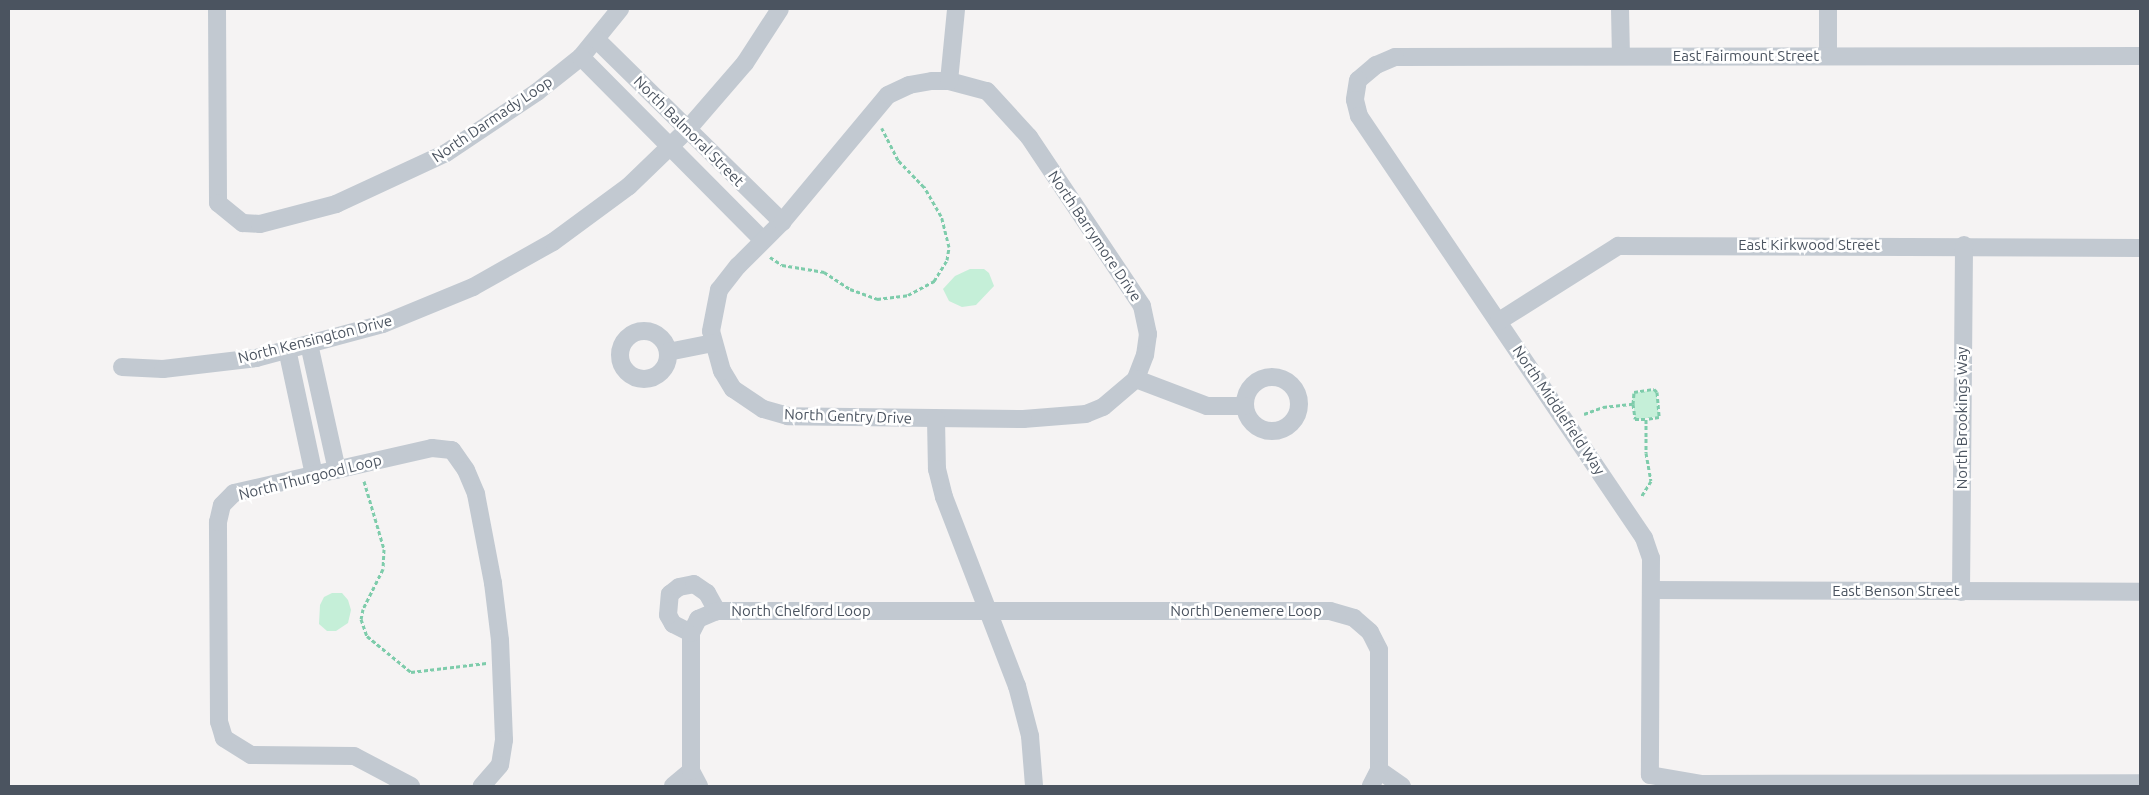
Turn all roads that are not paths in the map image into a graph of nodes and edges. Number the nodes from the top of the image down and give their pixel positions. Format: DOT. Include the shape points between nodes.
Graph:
graph roads {
  1 [pos="217,9"];
  2 [pos="620,9"];
  3 [pos="780,9"];
  4 [pos="956,9"];
  5 [pos="1620,9"];
  6 [pos="1828,9"];
  7 [pos="597,40"];
  8 [pos="1621,55"];
  9 [pos="1828,56"];
  10 [pos="2140,56"];
  11 [pos="581,57"];
  12 [pos="949,80"];
  13 [pos="1358,80"];
  14 [pos="687,130"];
  15 [pos="671,147"];
  16 [pos="782,222"];
  17 [pos="763,240"];
  18 [pos="1964,245"];
  19 [pos="2140,248"];
  20 [pos="1499,321"];
  21 [pos="713,343"];
  22 [pos="309,344"];
  23 [pos="287,350"];
  24 [pos="668,352"];
  25 [pos="122,367"];
  26 [pos="1136,379"];
  27 [pos="1245,406"];
  28 [pos="936,420"];
  29 [pos="337,470"];
  30 [pos="314,475"];
  31 [pos="1651,590"];
  32 [pos="1962,592"];
  33 [pos="2140,592"];
  34 [pos="717,610"];
  35 [pos="987,612"];
  36 [pos="691,633"];
  37 [pos="1380,770"];
  38 [pos="695,779"];
  39 [pos="2140,783"];
  40 [pos="2063,785"];
  41 [pos="2092,785"];
  42 [pos="411,786"];
  43 [pos="482,786"];
  44 [pos="673,786"];
  45 [pos="1034,786"];
  46 [pos="1371,786"];
  47 [pos="1402,786"];
  1 -- 11 [label="street, North Darmady Loop" via="218,204 243,223 260,224 336,204 390,182 446,153 537,92"];
  2 -- 7 [label="street, North Darmady Loop"];
  3 -- 14 [label="street, North Kensington Drive" via="745,64"];
  4 -- 12 [label="street"];
  5 -- 8 [label="street"];
  6 -- 9 [label="street"];
  7 -- 11 [label="street, North Darmady Loop"];
  7 -- 14 [label="street, North Balmoral Street"];
  8 -- 9 [label="street, East Fairmount Street"];
  8 -- 13 [label="street, East Fairmount Street" via="1395,57 1376,65"];
  9 -- 10 [label="street, East Fairmount Street"];
  11 -- 15 [label="street, North Balmoral Street"];
  12 -- 16 [label="street, North Gentry Drive" via="909,85 888,95"];
  12 -- 26 [label="street, North Barrymore Drive" via="987,91 1010,113 1142,306 1148,334 1145,355"];
  13 -- 20 [label="street, North Middlefield Way" via="1355,100 1359,116"];
  14 -- 15 [label="street, North Kensington Drive"];
  14 -- 16 [label="street, North Balmoral Street"];
  15 -- 17 [label="street, North Balmoral Street"];
  15 -- 22 [label="street, North Kensington Drive" via="629,186 553,242 473,287 383,324"];
  16 -- 17 [label="street, North Gentry Drive"];
  17 -- 21 [label="street, North Gentry Drive" via="719,290 713,311"];
  18 -- 19 [label="street, East Kirkwood Street"];
  18 -- 20 [label="street, East Kirkwood Street" via="1618,246"];
  18 -- 32 [label="street, North Brookings Way"];
  20 -- 31 [label="street, North Middlefield Way" via="1644,538 1651,558"];
  21 -- 24 [label="street"];
  21 -- 28 [label="street, North Gentry Drive" via="722,371 733,389 763,409 788,416"];
  22 -- 23 [label="street, North Kensington Drive"];
  22 -- 29 [label="street"];
  23 -- 25 [label="street, North Kensington Drive" via="256,358 163,369"];
  23 -- 30 [label="street"];
  26 -- 27 [label="street" via="1207,406"];
  26 -- 28 [label="street, North Barrymore Drive" via="1103,407 1086,414"];
  28 -- 35 [label="street" via="937,469 944,497"];
  29 -- 30 [label="street, North Thurgood Loop"];
  29 -- 43 [label="street, North Thurgood Loop" via="432,448 452,450 466,470 476,494 493,583 502,679 504,740 500,766"];
  30 -- 42 [label="street, North Thurgood Loop" via="234,493 222,506 218,522 219,722 224,738 251,755 354,756"];
  31 -- 32 [label="street, East Benson Street"];
  31 -- 40 [label="street, North Middlefield Way" via="1650,775 1702,784"];
  32 -- 33 [label="street, East Benson Street"];
  34 -- 35 [label="street, North Chelford Loop"];
  34 -- 36 [label="street, North Chelford Loop" via="698,620"];
  34 -- 36 [label="street" via="707,593 694,584 679,587 670,594 668,615 674,624"];
  35 -- 37 [label="street, North Denemere Loop" via="1330,611 1354,618 1370,632 1379,650"];
  35 -- 45 [label="street" via="1018,686 1030,736"];
  36 -- 38 [label="street"];
  37 -- 46 [label="street, North Denemere Loop"];
  37 -- 47 [label="street"];
  38 -- 44 [label="street"];
  39 -- 41 [label="street"];
  40 -- 41 [label="street"];
}
